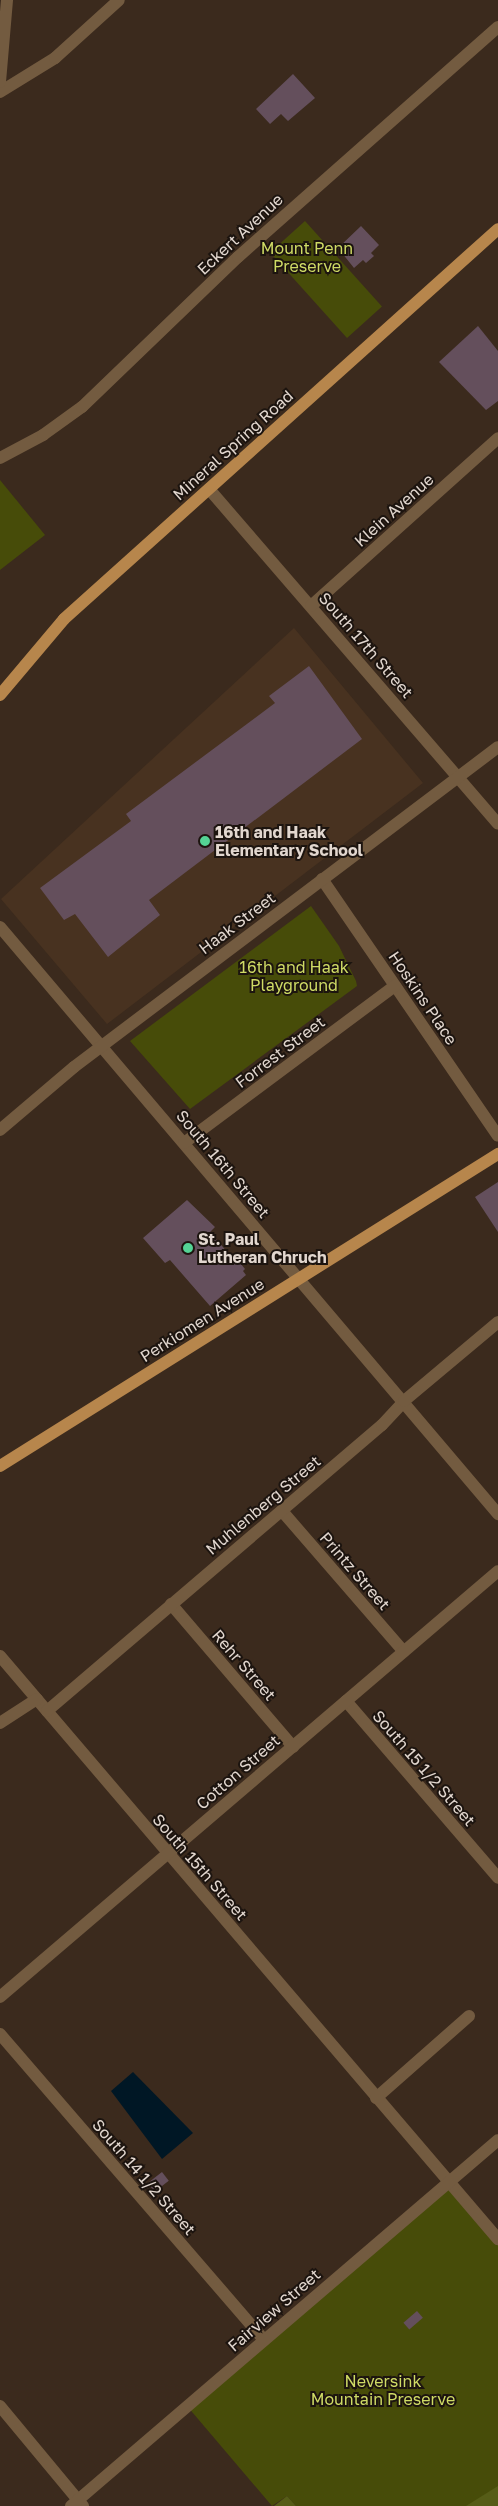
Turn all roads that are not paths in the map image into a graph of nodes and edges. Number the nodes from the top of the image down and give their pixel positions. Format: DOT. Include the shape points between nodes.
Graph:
graph roads {
  1 [pos="6,0"];
  2 [pos="119,0"];
  3 [pos="498,27"];
  4 [pos="0,82"];
  5 [pos="0,92"];
  6 [pos="498,228"];
  7 [pos="498,438"];
  8 [pos="0,458"];
  9 [pos="209,489"];
  10 [pos="311,606"];
  11 [pos="0,695"];
  12 [pos="498,747"];
  13 [pos="458,777"];
  14 [pos="498,824"];
  15 [pos="322,879"];
  16 [pos="0,927"];
  17 [pos="395,986"];
  18 [pos="101,1046"];
  19 [pos="0,1130"];
  20 [pos="498,1136"];
  21 [pos="184,1143"];
  22 [pos="498,1154"];
  23 [pos="299,1279"];
  24 [pos="498,1322"];
  25 [pos="404,1401"];
  26 [pos="0,1466"];
  27 [pos="282,1511"];
  28 [pos="498,1514"];
  29 [pos="498,1571"];
  30 [pos="170,1604"];
  31 [pos="404,1652"];
  32 [pos="0,1656"];
  33 [pos="37,1699"];
  34 [pos="346,1701"];
  35 [pos="47,1711"];
  36 [pos="0,1723"];
  37 [pos="293,1747"];
  38 [pos="167,1854"];
  39 [pos="498,1878"];
  40 [pos="0,1997"];
  41 [pos="469,2016"];
  42 [pos="0,2034"];
  43 [pos="376,2098"];
  44 [pos="498,2140"];
  45 [pos="449,2182"];
  46 [pos="498,2239"];
  47 [pos="264,2340"];
  48 [pos="0,2406"];
  49 [pos="78,2504"];
  1 -- 4 [label="street"];
  2 -- 5 [label="street" via="55,58"];
  3 -- 8 [label="street, Eckert Avenue" via="246,250 82,407 43,435"];
  6 -- 9 [label="main road, Mineral Spring Road"];
  7 -- 10 [label="street, Klein Avenue"];
  9 -- 10 [label="street, South 17th Street"];
  9 -- 11 [label="main road, Mineral Spring Road" via="64,619"];
  10 -- 13 [label="street, South 17th Street"];
  12 -- 13 [label="street, Haak Street"];
  13 -- 14 [label="street, South 17th Street"];
  13 -- 15 [label="street, Haak Street"];
  15 -- 17 [label="street, Hoskins Place"];
  15 -- 18 [label="street, Haak Street"];
  16 -- 18 [label="street, South 16th Street"];
  17 -- 20 [label="street, Hoskins Place"];
  17 -- 21 [label="street, Forrest Street"];
  18 -- 19 [label="street, Haak Street"];
  18 -- 21 [label="street, South 16th Street"];
  21 -- 23 [label="street, South 16th Street"];
  22 -- 23 [label="main road, Perkiomen Avenue"];
  23 -- 25 [label="street, South 16th Street"];
  23 -- 26 [label="main road, Perkiomen Avenue"];
  24 -- 25 [label="street, Muhlenberg Street"];
  25 -- 27 [label="street, Muhlenberg Street" via="382,1425"];
  25 -- 28 [label="street, South 16th Street"];
  27 -- 30 [label="street, Muhlenberg Street"];
  27 -- 31 [label="street, Printz Street"];
  29 -- 31 [label="street, Cotton Street"];
  30 -- 35 [label="street, Muhlenberg Street"];
  30 -- 37 [label="street, Rehr Street"];
  31 -- 34 [label="street, Cotton Street"];
  32 -- 33 [label="street, South 15th Street"];
  33 -- 35 [label="street, South 15th Street"];
  33 -- 36 [label="street"];
  34 -- 37 [label="street, Cotton Street"];
  34 -- 39 [label="street, South 15 1/2 Street"];
  35 -- 38 [label="street, South 15th Street"];
  37 -- 38 [label="street, Cotton Street"];
  38 -- 40 [label="street, Cotton Street"];
  38 -- 43 [label="street, South 15th Street"];
  41 -- 43 [label="street"];
  42 -- 47 [label="street, South 14 1/2 Street"];
  43 -- 45 [label="street, South 15th Street"];
  44 -- 45 [label="street, Fairview Street"];
  45 -- 46 [label="street, South 15th Street"];
  45 -- 47 [label="street, Fairview Street"];
  47 -- 49 [label="street, Fairview Street"];
  48 -- 49 [label="street"];
}
